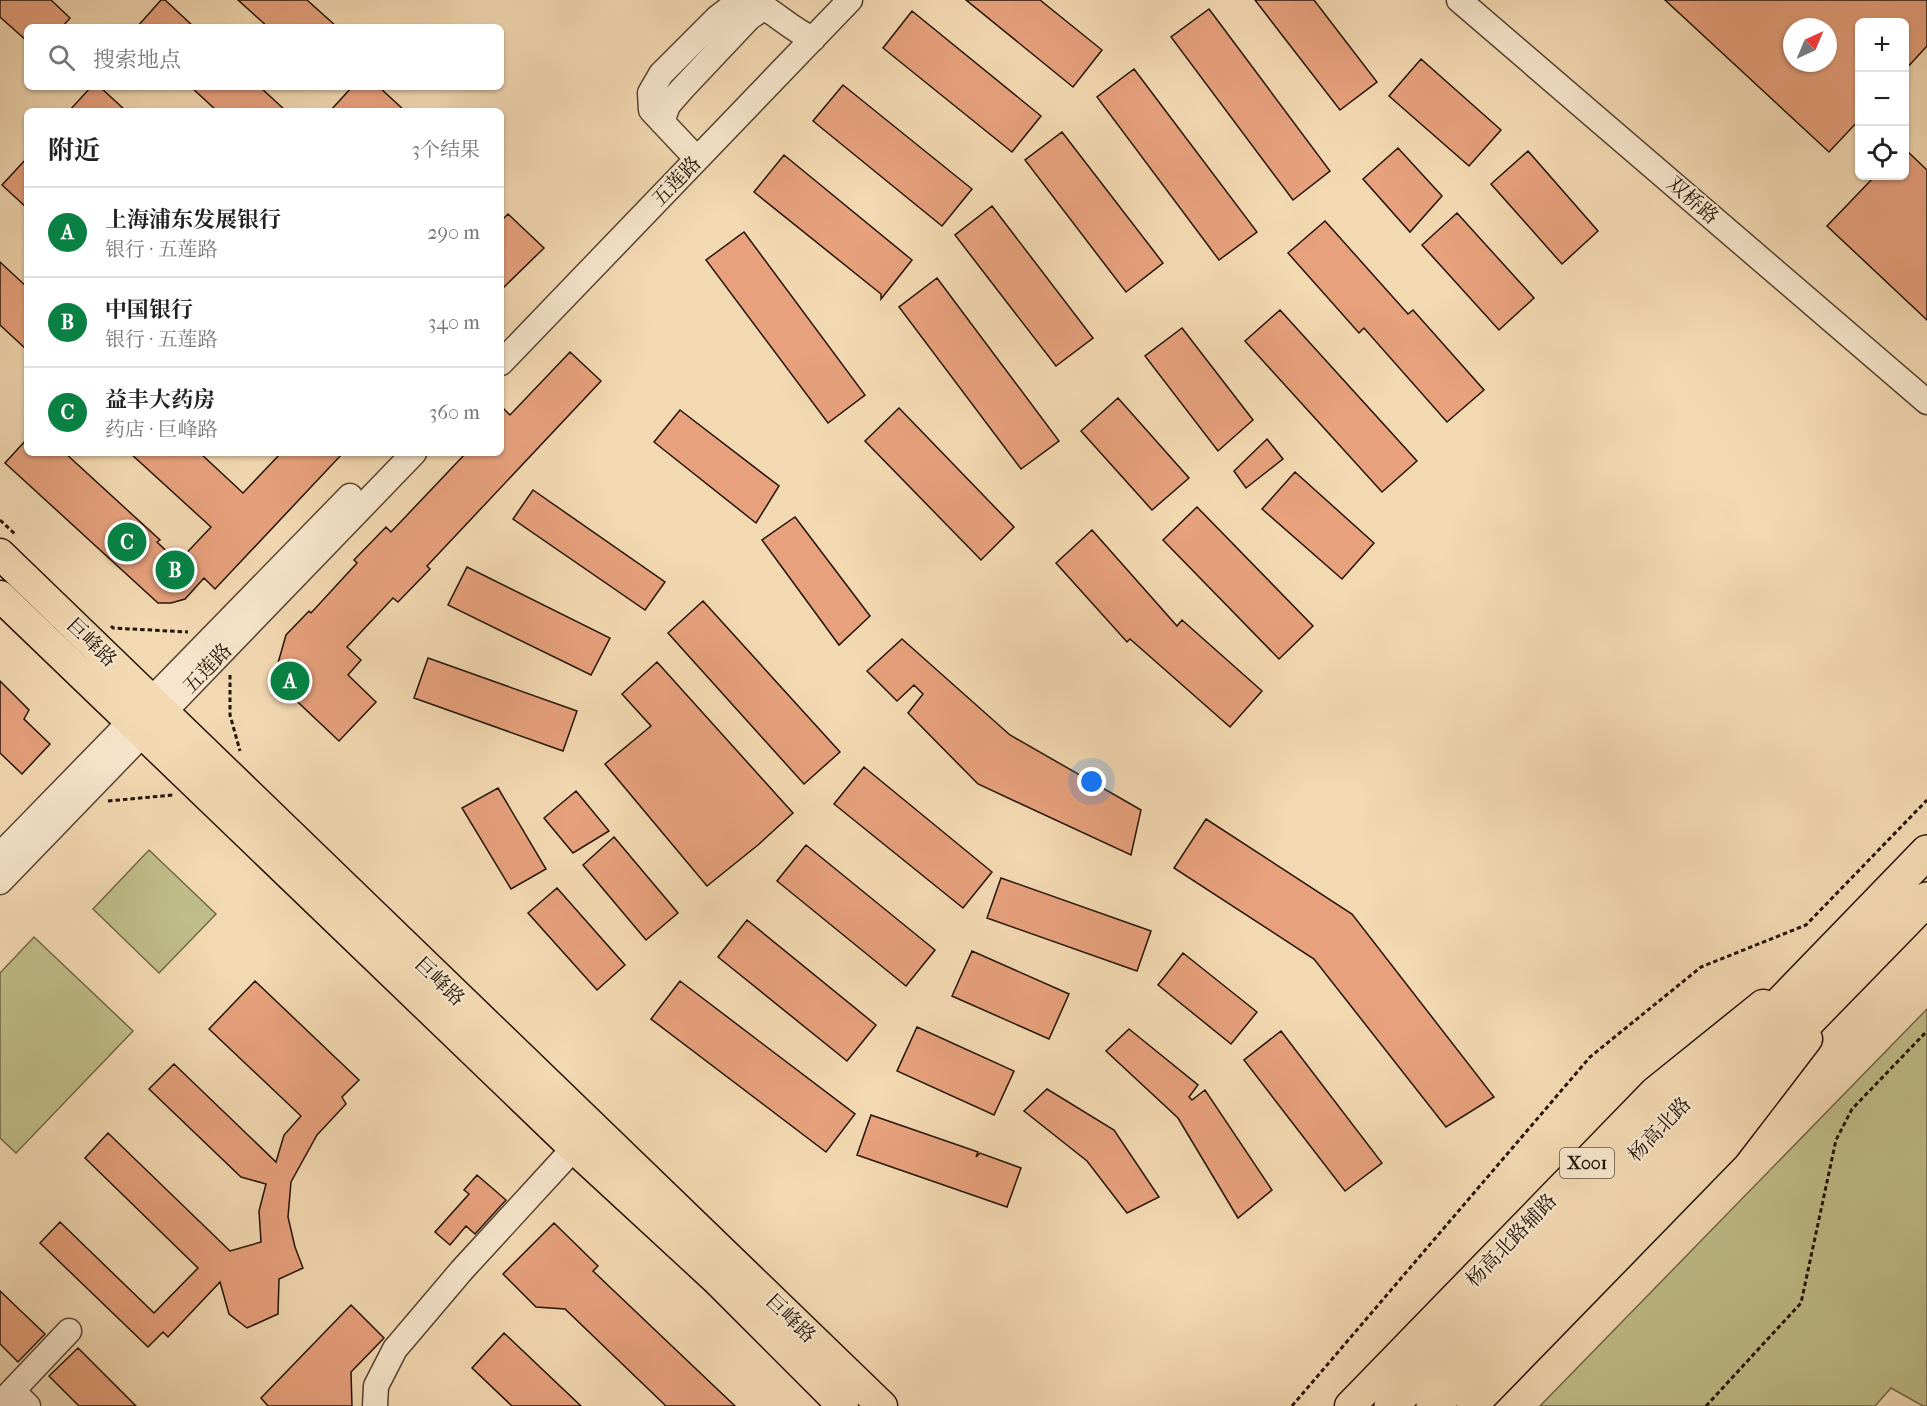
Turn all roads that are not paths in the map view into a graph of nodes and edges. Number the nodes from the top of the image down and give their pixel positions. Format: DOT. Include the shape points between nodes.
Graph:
graph roads {
  1 [pos="827,0"];
  2 [pos="850,0"];
  3 [pos="1458,0"];
  4 [pos="755,2"];
  5 [pos="805,36"];
  6 [pos="692,154"];
  7 [pos="504,339"];
  8 [pos="504,360"];
  9 [pos="1927,402"];
  10 [pos="389,456"];
  11 [pos="411,456"];
  12 [pos="8,544"];
  13 [pos="0,596"];
  14 [pos="147,717"];
  15 [pos="1927,852"];
  16 [pos="0,855"];
  17 [pos="0,882"];
  18 [pos="1927,899"];
  19 [pos="1842,940"];
  20 [pos="1866,962"];
  21 [pos="574,1148"];
  22 [pos="1636,1175"];
  23 [pos="69,1331"];
  24 [pos="14,1400"];
  25 [pos="375,1406"];
  26 [pos="843,1406"];
  27 [pos="882,1406"];
  28 [pos="1350,1406"];
  29 [pos="1391,1406"];
  30 [pos="1433,1406"];
  31 [pos="1472,1406"];
  1 -- 5 [label="street, 五莲路"];
  2 -- 5 [label="street, 五莲路"];
  3 -- 9 [label="street, 双桥路"];
  4 -- 5 [label="street"];
  4 -- 6 [label="street" via="749,18 668,105 662,122"];
  5 -- 6 [label="street, 五莲路"];
  6 -- 7 [label="street, 五莲路"];
  6 -- 8 [label="street, 五莲路"];
  10 -- 14 [label="street, 五莲路" via="217,632"];
  11 -- 14 [label="street, 五莲路"];
  12 -- 14 [label="main road, 巨峰路"];
  13 -- 14 [label="main road, 巨峰路"];
  14 -- 16 [label="street, 五莲路"];
  14 -- 17 [label="street, 五莲路"];
  14 -- 21 [label="main road, 巨峰路"];
  14 -- 27 [label="main road, 巨峰路"];
  15 -- 19 [label="highway, 杨高北路 / X001"];
  18 -- 20 [label="highway, 杨高北路 / X001"];
  19 -- 22 [label="highway, 杨高北路 / X001"];
  19 -- 28 [label="main road, 杨高北路辅路 / X001" via="1656,1092"];
  20 -- 22 [label="highway, 杨高北路 / X001"];
  20 -- 31 [label="main road, X001" via="1725,1146"];
  21 -- 25 [label="street" via="395,1349 376,1386"];
  21 -- 26 [label="main road, 巨峰路" via="716,1279"];
  22 -- 29 [label="highway, 杨高北路 / X001"];
  22 -- 30 [label="highway, 杨高北路 / X001"];
  23 -- 24 [label="street"];
}
